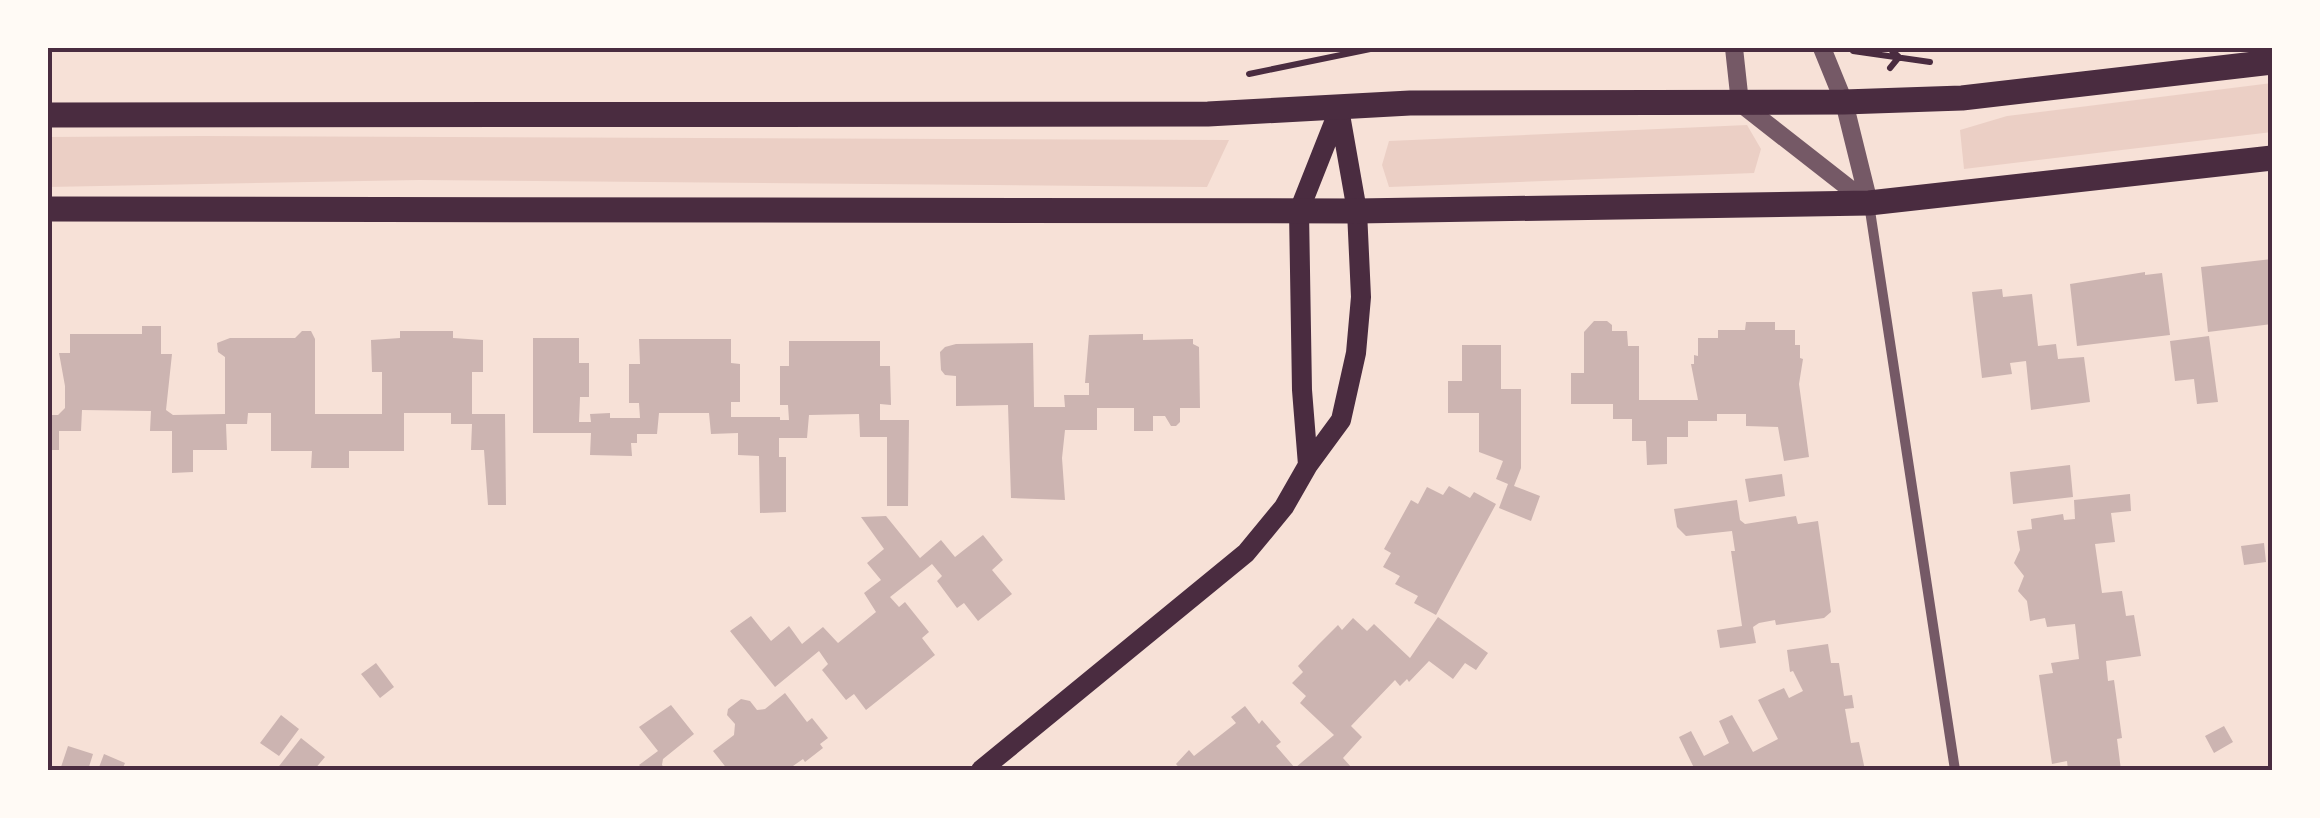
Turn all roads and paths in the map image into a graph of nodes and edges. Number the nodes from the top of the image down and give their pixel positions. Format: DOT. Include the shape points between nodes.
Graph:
graph roads {
  1 [pos="1375,48"];
  2 [pos="1734,48"];
  3 [pos="1822,48"];
  4 [pos="1888,48"];
  5 [pos="1899,57"];
  6 [pos="2272,62"];
  7 [pos="1844,102"];
  8 [pos="1740,103"];
  9 [pos="1339,109"];
  10 [pos="1208,114"];
  11 [pos="48,115"];
  12 [pos="2272,158"];
  13 [pos="1869,203"];
  14 [pos="48,209"];
  15 [pos="1298,211"];
  16 [pos="1357,211"];
  17 [pos="1308,465"];
  18 [pos="981,770"];
  19 [pos="1955,770"];
  1 -- 10 [label="path" via="1246,75"];
  2 -- 8 [label="street"];
  3 -- 7 [label="street"];
  4 -- 5 [label="path"];
  6 -- 7 [label="main road" via="1962,98"];
  7 -- 8 [label="main road"];
  7 -- 13 [label="street"];
  8 -- 9 [label="main road"];
  8 -- 13 [label="street"];
  9 -- 10 [label="main road"];
  9 -- 15 [label="main road"];
  9 -- 16 [label="main road"];
  10 -- 11 [label="main road"];
  12 -- 13 [label="main road"];
  13 -- 16 [label="main road"];
  13 -- 19 [label="street"];
  14 -- 15 [label="main road"];
  15 -- 16 [label="main road"];
  15 -- 17 [label="main road"];
  16 -- 17 [label="main road" via="1356,353 1342,420"];
  17 -- 18 [label="main road" via="1246,553"];
}
